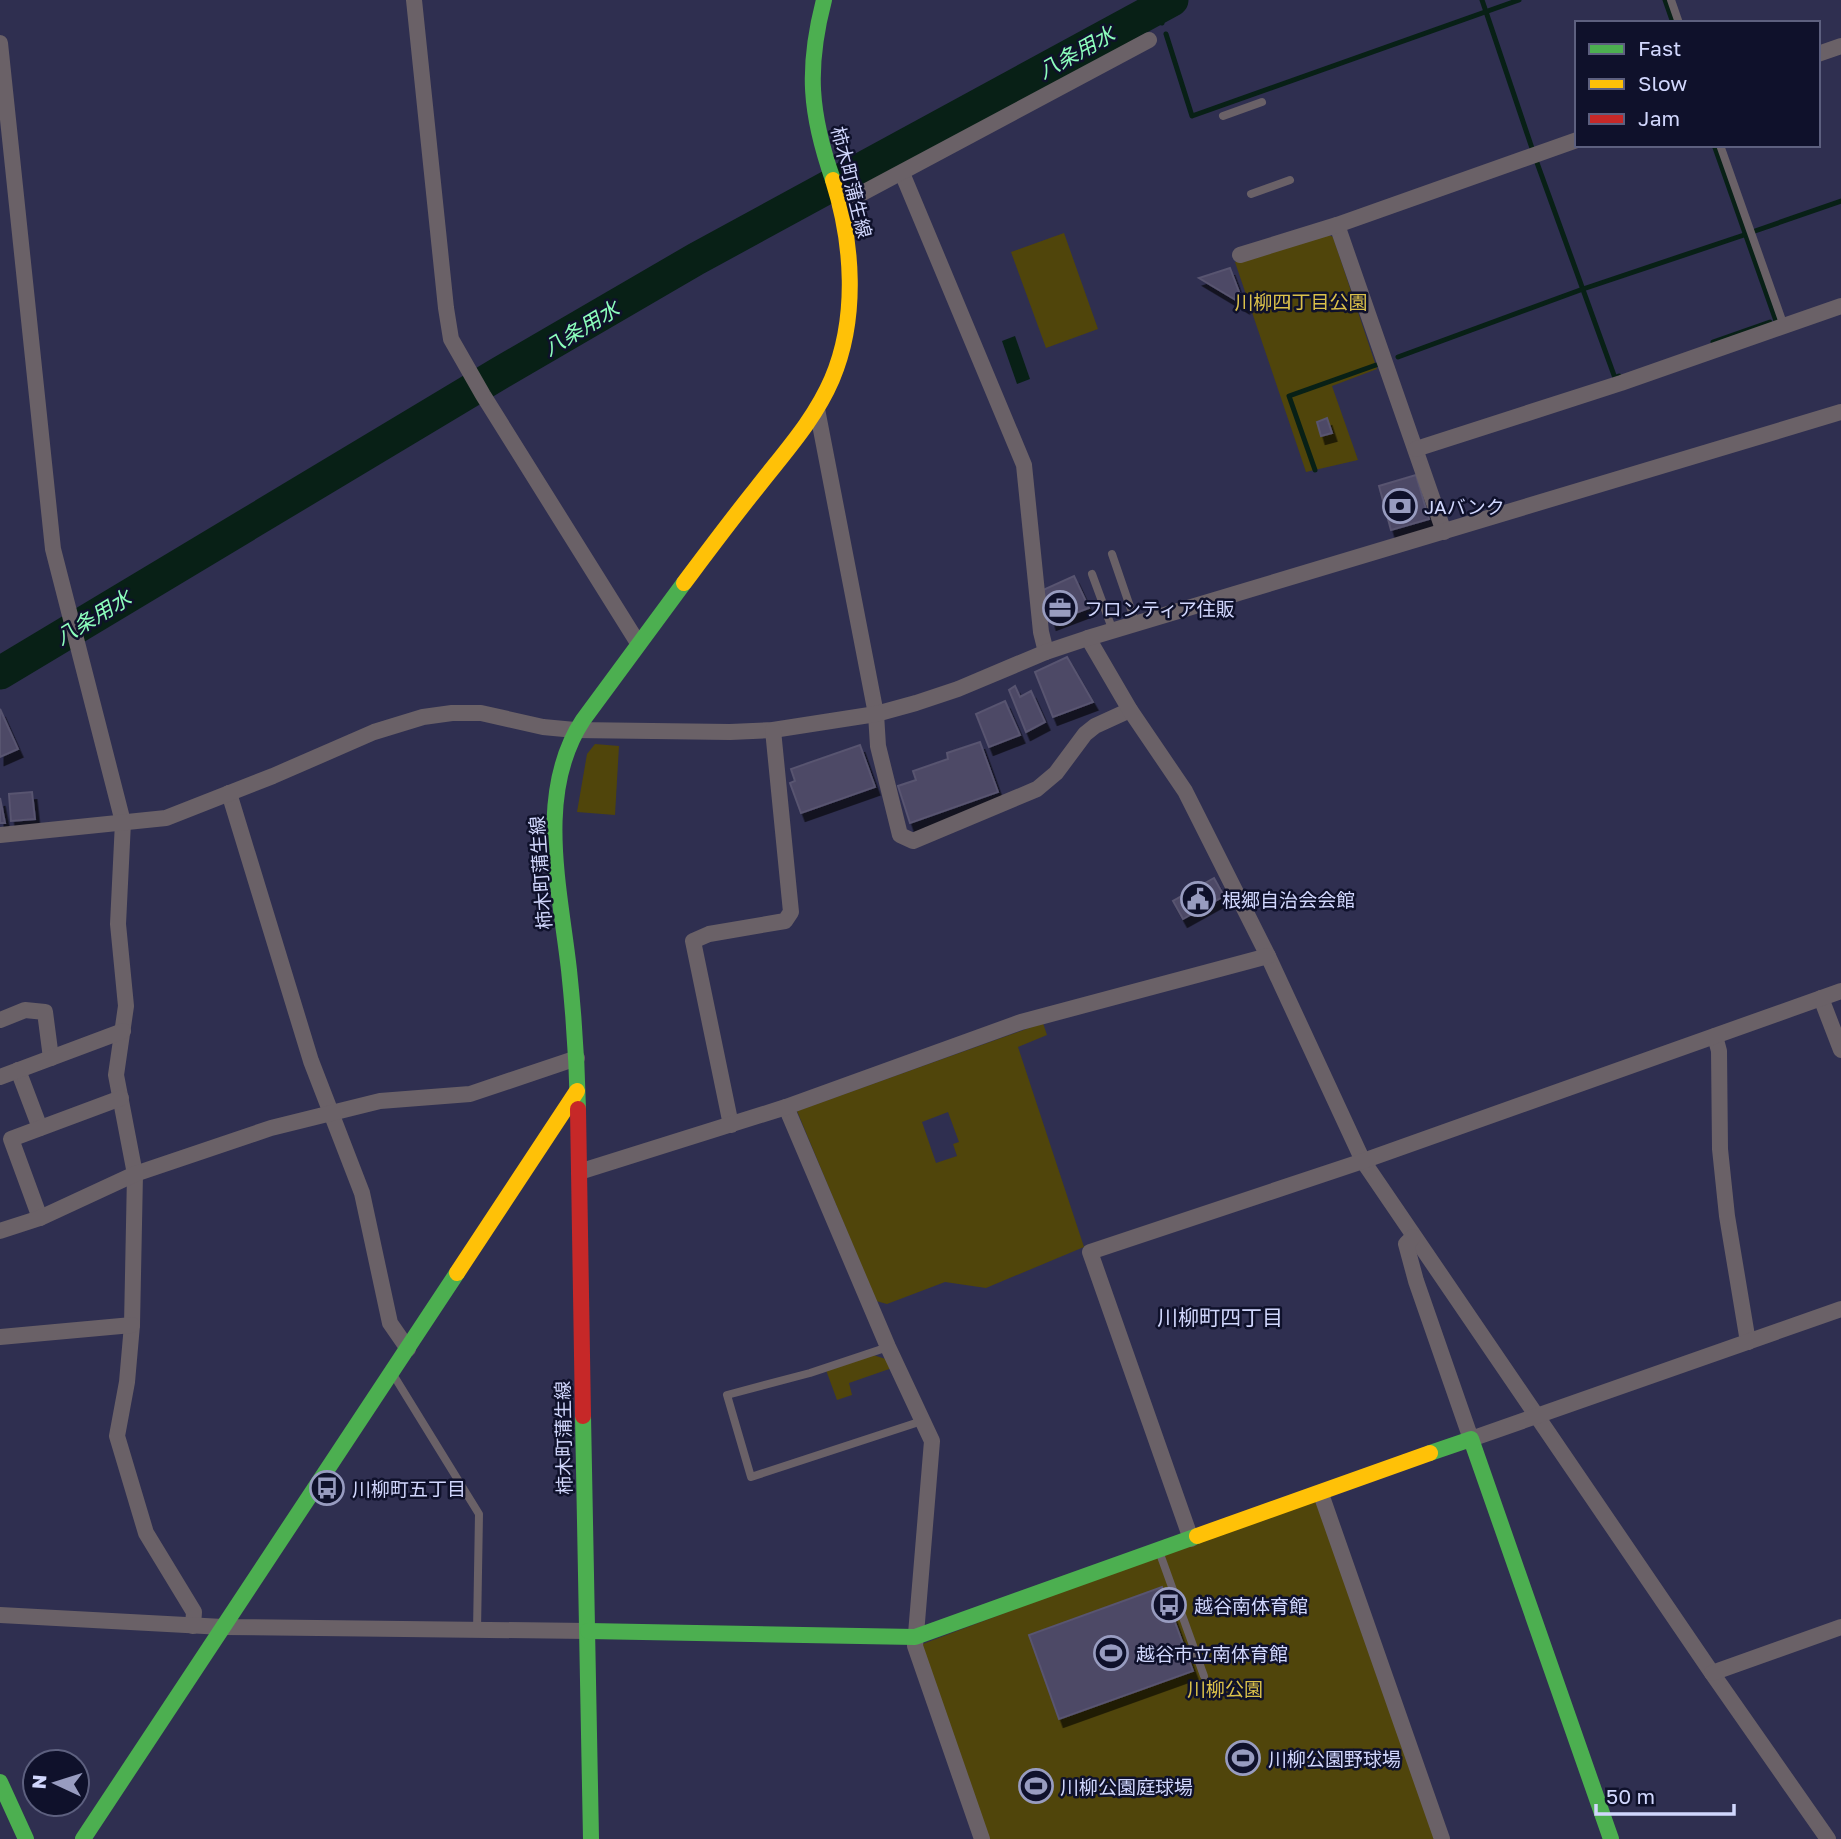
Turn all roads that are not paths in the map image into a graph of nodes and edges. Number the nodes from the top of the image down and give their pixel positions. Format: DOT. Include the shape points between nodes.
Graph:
graph roads {
  1 [pos="414,0"];
  2 [pos="824,0"];
  3 [pos="1671,0"];
  4 [pos="1678,21"];
  5 [pos="0,43"];
  6 [pos="1145,47"];
  7 [pos="1841,47"];
  8 [pos="1820,53"];
  9 [pos="1262,102"];
  10 [pos="1223,116"];
  11 [pos="1575,141"];
  12 [pos="1721,147"];
  13 [pos="902,173"];
  14 [pos="1290,180"];
  15 [pos="1251,194"];
  16 [pos="838,200"];
  17 [pos="1337,225"];
  18 [pos="1240,255"];
  19 [pos="1841,306"];
  20 [pos="1784,326"];
  21 [pos="817,409"];
  22 [pos="1841,412"];
  23 [pos="1416,449"];
  24 [pos="1444,532"];
  25 [pos="1112,554"];
  26 [pos="1092,574"];
  27 [pos="1136,624"];
  28 [pos="1113,631"];
  29 [pos="1088,638"];
  30 [pos="638,643"];
  31 [pos="1046,652"];
  32 [pos="1130,710"];
  33 [pos="876,714"];
  34 [pos="575,730"];
  35 [pos="773,730"];
  36 [pos="229,793"];
  37 [pos="123,822"];
  38 [pos="0,835"];
  39 [pos="1268,956"];
  40 [pos="1841,991"];
  41 [pos="1821,998"];
  42 [pos="0,1020"];
  43 [pos="123,1031"];
  44 [pos="1715,1036"];
  45 [pos="1841,1050"];
  46 [pos="51,1058"];
  47 [pos="577,1058"];
  48 [pos="18,1070"];
  49 [pos="0,1077"];
  50 [pos="577,1091"];
  51 [pos="121,1098"];
  52 [pos="786,1107"];
  53 [pos="330,1113"];
  54 [pos="731,1125"];
  55 [pos="40,1128"];
  56 [pos="1363,1161"];
  57 [pos="579,1172"];
  58 [pos="135,1174"];
  59 [pos="40,1218"];
  60 [pos="0,1231"];
  61 [pos="1413,1237"];
  62 [pos="1841,1309"];
  63 [pos="132,1325"];
  64 [pos="0,1337"];
  65 [pos="1748,1342"];
  66 [pos="888,1347"];
  67 [pos="408,1349"];
  68 [pos="392,1373"];
  69 [pos="1537,1414"];
  70 [pos="922,1420"];
  71 [pos="1471,1439"];
  72 [pos="1321,1494"];
  73 [pos="1191,1539"];
  74 [pos="1159,1550"];
  75 [pos="0,1615"];
  76 [pos="193,1626"];
  77 [pos="1841,1627"];
  78 [pos="223,1628"];
  79 [pos="477,1631"];
  80 [pos="587,1631"];
  81 [pos="915,1637"];
  82 [pos="1712,1673"];
  83 [pos="1204,1676"];
  84 [pos="0,1782"];
  85 [pos="26,1839"];
  86 [pos="83,1839"];
  87 [pos="591,1839"];
  88 [pos="982,1839"];
  89 [pos="1442,1839"];
  90 [pos="1611,1839"];
  91 [pos="1828,1839"];
  1 -- 30 [label="street" via="451,339"];
  2 -- 16 [label="street, 柿木町蒲生線" via="813,54 812,89 815,121"];
  3 -- 4 [label="lane"];
  5 -- 37 [label="street" via="54,549"];
  6 -- 13 [label="street"];
  7 -- 8 [label="street"];
  9 -- 10 [label="lane"];
  11 -- 17 [label="street" via="1519,166"];
  12 -- 20 [label="lane"];
  13 -- 16 [label="street"];
  13 -- 31 [label="street" via="1024,465"];
  14 -- 15 [label="lane"];
  16 -- 21 [label="street, 柿木町蒲生線" via="851,292 838,364"];
  17 -- 18 [label="street" via="1306,228"];
  17 -- 23 [label="street"];
  19 -- 20 [label="street"];
  20 -- 23 [label="street"];
  21 -- 30 [label="street, 柿木町蒲生線"];
  21 -- 33 [label="street"];
  22 -- 24 [label="street"];
  23 -- 24 [label="street"];
  24 -- 27 [label="street"];
  25 -- 27 [label="lane"];
  26 -- 28 [label="lane"];
  27 -- 28 [label="street"];
  28 -- 29 [label="street"];
  29 -- 31 [label="street"];
  29 -- 32 [label="street"];
  30 -- 34 [label="street, 柿木町蒲生線"];
  31 -- 33 [label="street" via="958,689"];
  32 -- 33 [label="street" via="1085,734 1037,789 913,841 900,835 878,746"];
  32 -- 39 [label="street" via="1185,790"];
  33 -- 35 [label="street"];
  34 -- 35 [label="street"];
  34 -- 36 [label="street" via="481,713 423,717 374,732"];
  34 -- 47 [label="street, 柿木町蒲生線" via="562,761 554,833"];
  35 -- 54 [label="street" via="791,912 785,921 693,941"];
  36 -- 37 [label="street" via="166,818"];
  36 -- 53 [label="street"];
  37 -- 38 [label="street"];
  37 -- 43 [label="street" via="118,924 126,1006"];
  39 -- 52 [label="street" via="1021,1022"];
  39 -- 56 [label="street"];
  40 -- 41 [label="street"];
  41 -- 44 [label="street"];
  41 -- 45 [label="street"];
  42 -- 46 [label="street" via="25,1010 45,1012"];
  43 -- 46 [label="street"];
  43 -- 51 [label="street" via="116,1075"];
  44 -- 56 [label="street"];
  44 -- 65 [label="street" via="1724,1190"];
  46 -- 48 [label="street"];
  47 -- 50 [label="street, 柿木町蒲生線"];
  47 -- 53 [label="street" via="470,1094 380,1101"];
  48 -- 49 [label="street"];
  48 -- 55 [label="street"];
  50 -- 57 [label="street, 柿木町蒲生線"];
  50 -- 67 [label="street"];
  51 -- 55 [label="street"];
  51 -- 58 [label="street"];
  52 -- 54 [label="street"];
  52 -- 66 [label="street"];
  53 -- 58 [label="street"];
  53 -- 67 [label="street" via="362,1193 390,1323"];
  54 -- 57 [label="street"];
  55 -- 59 [label="street" via="11,1139"];
  56 -- 61 [label="street"];
  56 -- 73 [label="street" via="1090,1252"];
  57 -- 80 [label="street, 柿木町蒲生線"];
  58 -- 59 [label="street"];
  58 -- 63 [label="street"];
  59 -- 60 [label="street"];
  61 -- 69 [label="street"];
  61 -- 71 [label="street" via="1406,1244 1416,1281"];
  62 -- 65 [label="street"];
  63 -- 64 [label="street"];
  63 -- 76 [label="street" via="117,1436 146,1533 194,1612"];
  65 -- 69 [label="street"];
  66 -- 70 [label="street"];
  66 -- 70 [label="lane" via="727,1395 751,1477"];
  67 -- 68 [label="street"];
  68 -- 78 [label="street"];
  68 -- 79 [label="lane" via="479,1514"];
  69 -- 71 [label="street"];
  69 -- 82 [label="street"];
  70 -- 81 [label="street" via="932,1441"];
  71 -- 72 [label="street"];
  71 -- 90 [label="street"];
  72 -- 73 [label="street"];
  72 -- 89 [label="street"];
  73 -- 74 [label="street"];
  74 -- 81 [label="street"];
  74 -- 83 [label="lane"];
  75 -- 76 [label="street"];
  76 -- 78 [label="street"];
  77 -- 82 [label="street"];
  78 -- 79 [label="street"];
  78 -- 86 [label="street"];
  79 -- 80 [label="street"];
  80 -- 81 [label="street"];
  80 -- 87 [label="street, 柿木町蒲生線"];
  81 -- 88 [label="street"];
  82 -- 91 [label="street"];
  84 -- 85 [label="street"];
}
